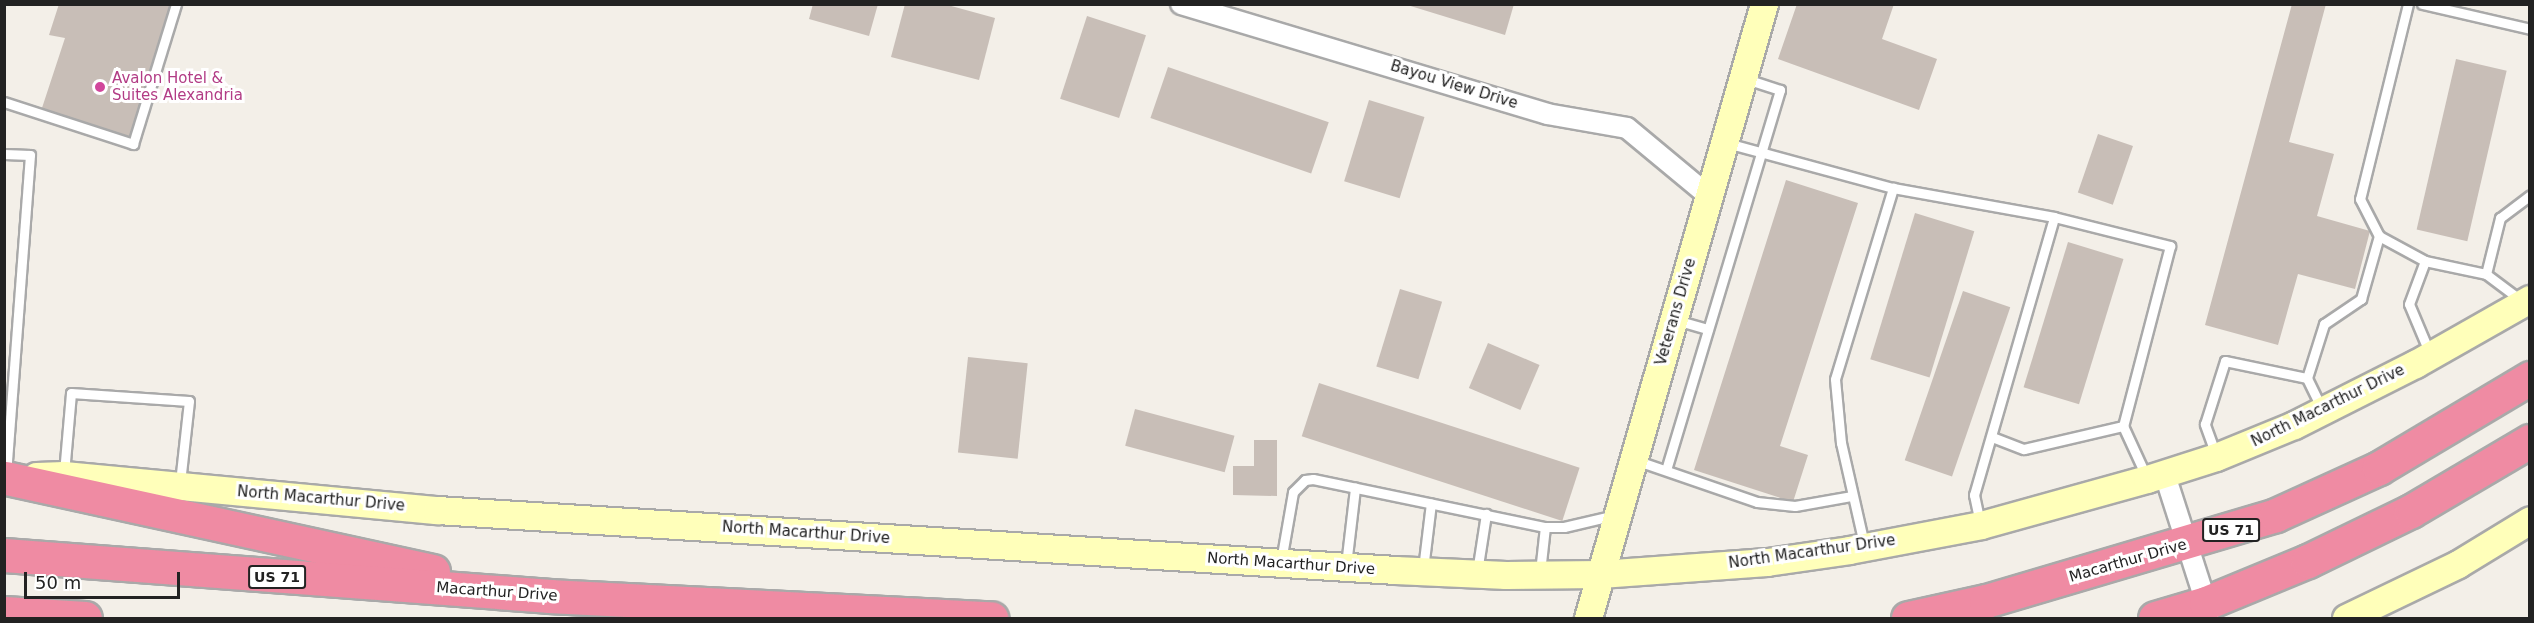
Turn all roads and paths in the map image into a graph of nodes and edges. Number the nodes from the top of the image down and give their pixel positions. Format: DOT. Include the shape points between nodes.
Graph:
graph roads {
  1 [pos="176,4"];
  2 [pos="1181,4"];
  3 [pos="1764,4"];
  4 [pos="2408,4"];
  5 [pos="2422,4"];
  6 [pos="2529,30"];
  7 [pos="1743,78"];
  8 [pos="4,102"];
  9 [pos="1724,142"];
  10 [pos="1761,153"];
  11 [pos="4,154"];
  12 [pos="1893,188"];
  13 [pos="2529,195"];
  14 [pos="1709,196"];
  15 [pos="2054,217"];
  16 [pos="2379,236"];
  17 [pos="2425,261"];
  18 [pos="2486,274"];
  19 [pos="2527,300"];
  20 [pos="1674,320"];
  21 [pos="1708,329"];
  22 [pos="2431,355"];
  23 [pos="2307,378"];
  24 [pos="2529,378"];
  25 [pos="2323,411"];
  26 [pos="2123,426"];
  27 [pos="1992,437"];
  28 [pos="2529,441"];
  29 [pos="2216,457"];
  30 [pos="1634,459"];
  31 [pos="1666,470"];
  32 [pos="64,475"];
  33 [pos="2156,475"];
  34 [pos="5,478"];
  35 [pos="180,486"];
  36 [pos="1355,488"];
  37 [pos="1852,496"];
  38 [pos="1431,503"];
  39 [pos="1486,514"];
  40 [pos="1618,514"];
  41 [pos="2529,520"];
  42 [pos="1981,525"];
  43 [pos="1545,526"];
  44 [pos="2189,544"];
  45 [pos="1865,547"];
  46 [pos="4,555"];
  47 [pos="1281,563"];
  48 [pos="1346,567"];
  49 [pos="1423,572"];
  50 [pos="1477,574"];
  51 [pos="1600,574"];
  52 [pos="1540,575"];
  53 [pos="550,596"];
  54 [pos="2209,611"];
  55 [pos="4,614"];
  56 [pos="85,618"];
  57 [pos="991,618"];
  58 [pos="1588,618"];
  59 [pos="1908,618"];
  60 [pos="2155,618"];
  61 [pos="2349,618"];
  1 -- 8 [label="lane" via="134,144"];
  2 -- 14 [label="street, Bayou View Drive" via="1547,114 1627,128"];
  3 -- 7 [label="street, Veterans Drive"];
  4 -- 16 [label="lane" via="2360,199"];
  5 -- 6 [label="lane"];
  7 -- 9 [label="street, Veterans Drive"];
  7 -- 10 [label="lane" via="1780,90"];
  9 -- 10 [label="lane"];
  9 -- 14 [label="street, Veterans Drive"];
  10 -- 12 [label="lane"];
  10 -- 21 [label="lane"];
  11 -- 34 [label="lane" via="30,155"];
  12 -- 15 [label="lane"];
  12 -- 37 [label="lane" via="1835,379 1841,443"];
  13 -- 18 [label="lane" via="2500,218"];
  14 -- 20 [label="street, Veterans Drive"];
  15 -- 26 [label="lane" via="2170,246"];
  15 -- 27 [label="lane"];
  16 -- 17 [label="lane"];
  16 -- 23 [label="lane" via="2361,299 2324,324"];
  17 -- 18 [label="lane"];
  17 -- 22 [label="lane" via="2409,304"];
  18 -- 19 [label="lane"];
  19 -- 22 [label="street, North Macarthur Drive"];
  20 -- 21 [label="lane"];
  20 -- 30 [label="street, Veterans Drive"];
  21 -- 31 [label="lane"];
  22 -- 25 [label="street, North Macarthur Drive"];
  23 -- 25 [label="lane"];
  23 -- 29 [label="lane" via="2225,361 2205,424"];
  24 -- 44 [label="highway, Macarthur Drive / US 71" via="2379,468 2276,515"];
  25 -- 29 [label="street, North Macarthur Drive"];
  26 -- 27 [label="lane" via="2024,448"];
  26 -- 33 [label="lane"];
  27 -- 42 [label="lane" via="1974,495"];
  28 -- 54 [label="highway" via="2401,516"];
  29 -- 33 [label="street, North Macarthur Drive"];
  30 -- 31 [label="lane"];
  30 -- 40 [label="street, Veterans Drive"];
  31 -- 37 [label="lane" via="1757,502 1795,506"];
  32 -- 34 [label="street, North Macarthur Drive"];
  32 -- 35 [label="street, North Macarthur Drive"];
  32 -- 35 [label="lane" via="71,393 189,401"];
  33 -- 42 [label="street, North Macarthur Drive"];
  33 -- 44 [label="street"];
  34 -- 53 [label="highway"];
  35 -- 47 [label="street, North Macarthur Drive" via="437,510"];
  36 -- 38 [label="lane"];
  36 -- 47 [label="lane" via="1313,479 1297,486 1290,502"];
  36 -- 48 [label="lane"];
  37 -- 45 [label="lane"];
  38 -- 39 [label="lane"];
  38 -- 49 [label="lane"];
  39 -- 43 [label="lane"];
  39 -- 50 [label="lane"];
  40 -- 43 [label="lane" via="1564,527"];
  40 -- 51 [label="street, Veterans Drive"];
  41 -- 61 [label="street" via="2458,564"];
  42 -- 45 [label="street, North Macarthur Drive"];
  43 -- 52 [label="lane"];
  44 -- 54 [label="street"];
  44 -- 59 [label="highway, Macarthur Drive / US 71" via="1986,601"];
  45 -- 51 [label="street, North Macarthur Drive" via="1767,562"];
  46 -- 53 [label="highway, Macarthur Drive / US 71"];
  47 -- 48 [label="street, North Macarthur Drive"];
  48 -- 49 [label="street, North Macarthur Drive"];
  49 -- 50 [label="street, North Macarthur Drive"];
  50 -- 52 [label="street, North Macarthur Drive"];
  51 -- 52 [label="street, North Macarthur Drive"];
  51 -- 58 [label="street, Veterans Drive"];
  53 -- 57 [label="highway, Macarthur Drive / US 71"];
  54 -- 60 [label="highway"];
  55 -- 56 [label="highway"];
}
